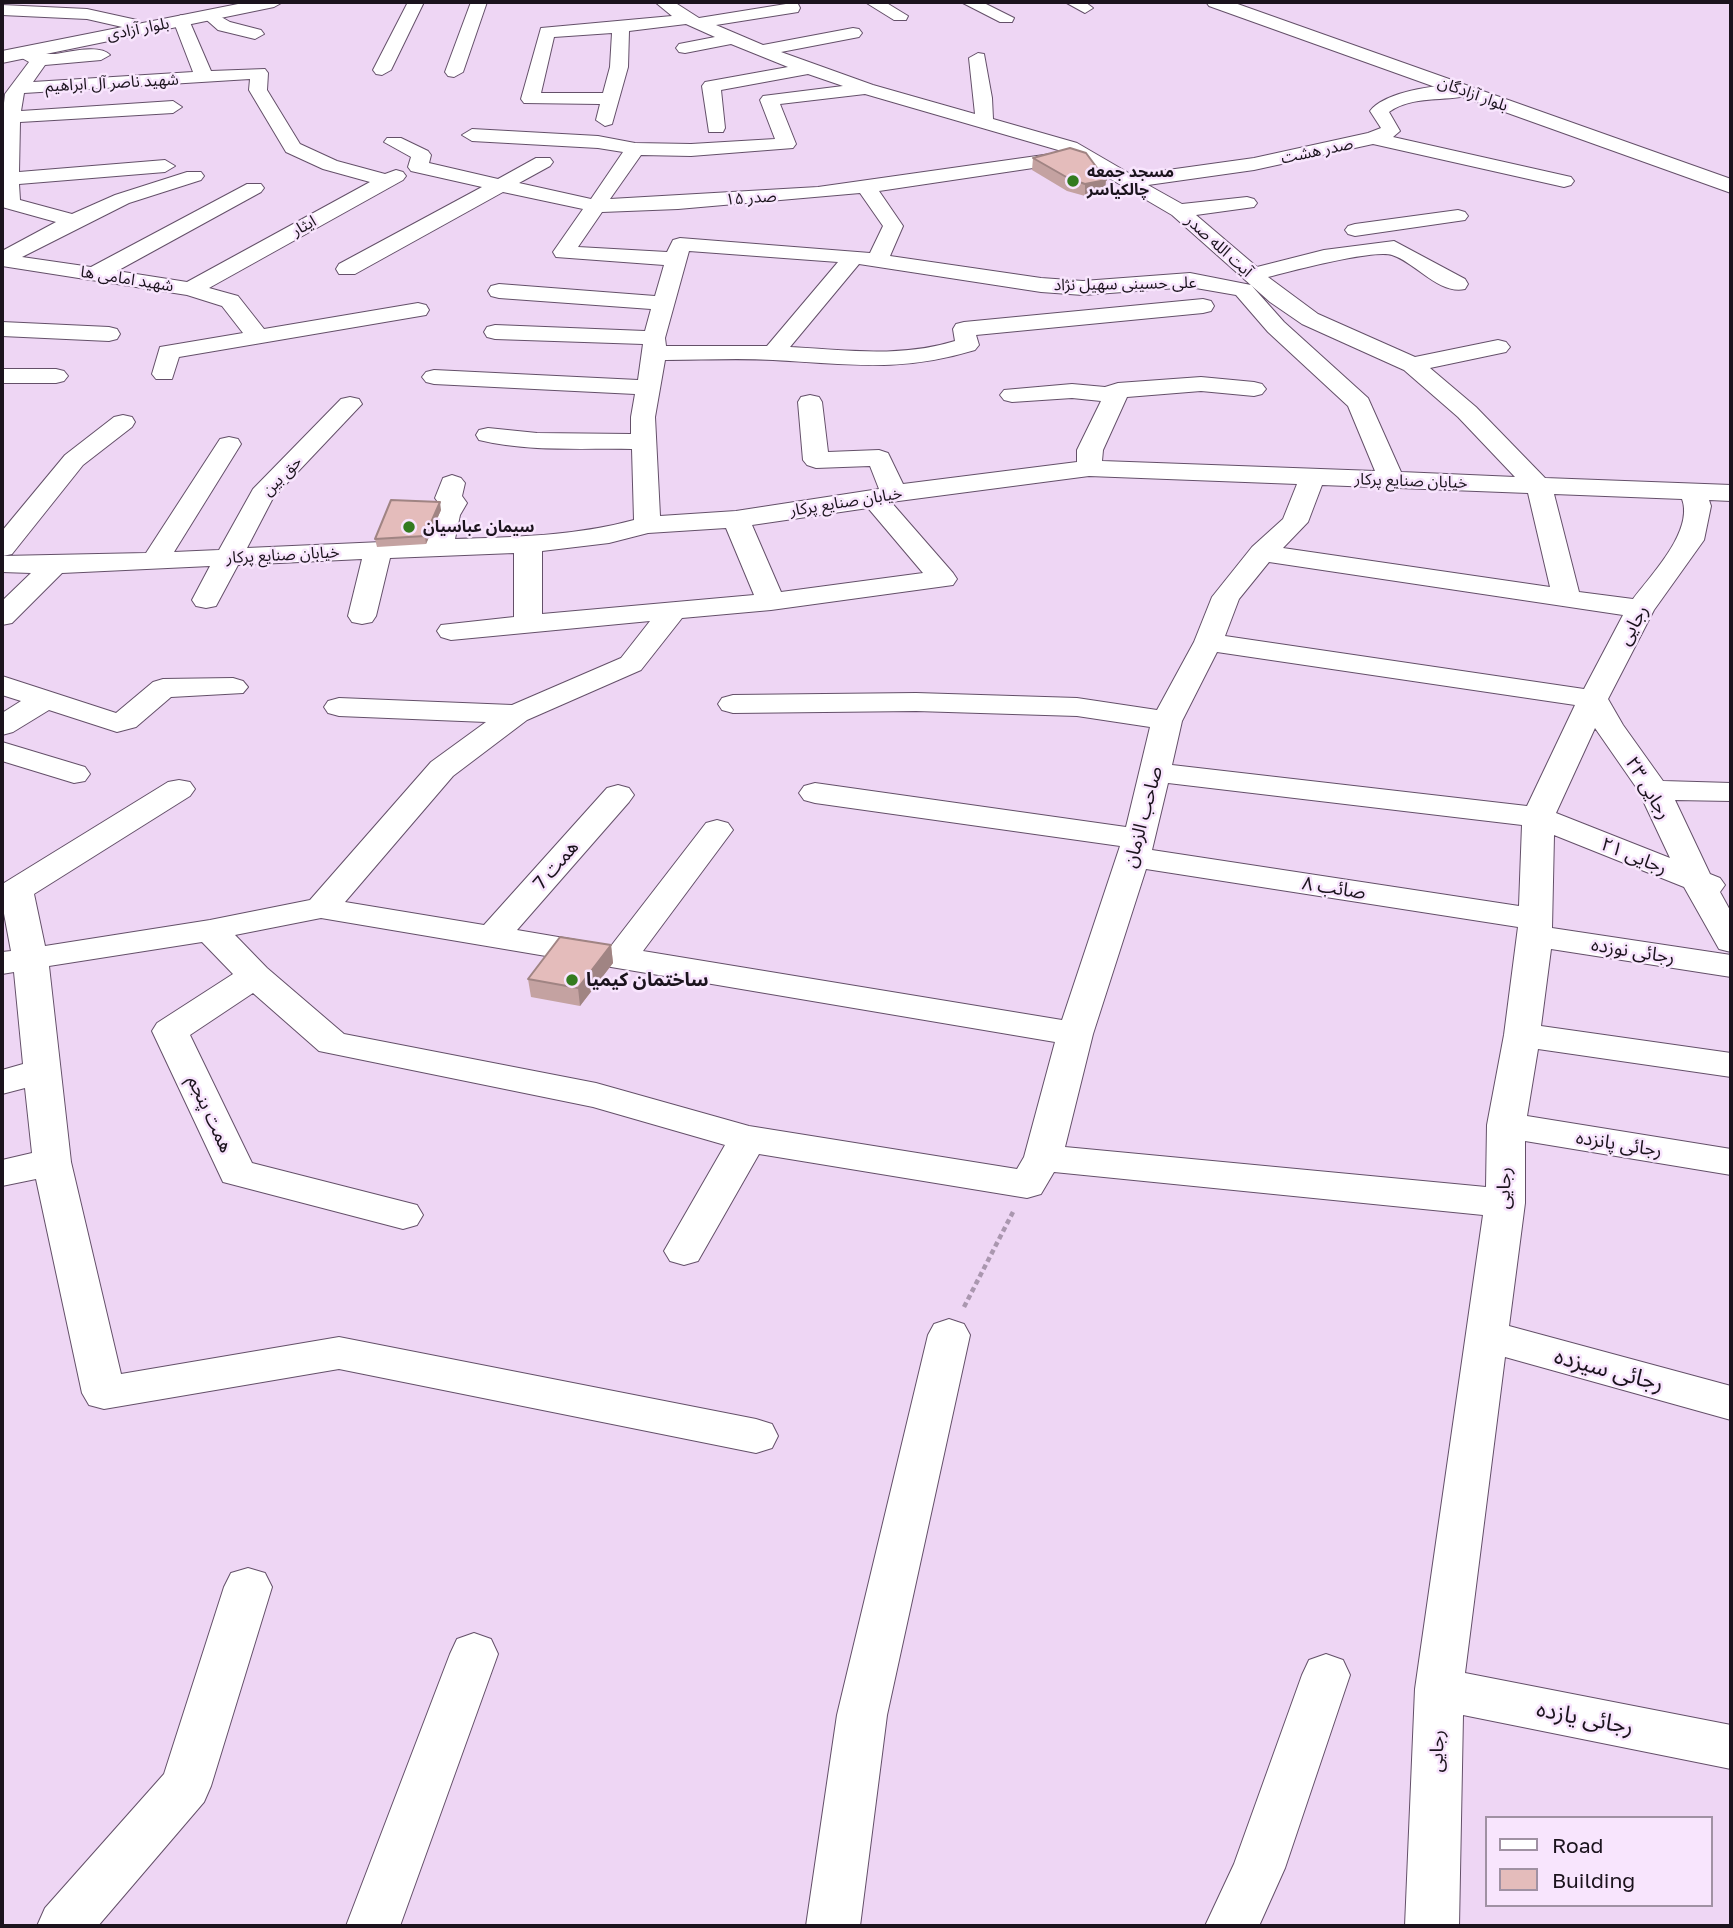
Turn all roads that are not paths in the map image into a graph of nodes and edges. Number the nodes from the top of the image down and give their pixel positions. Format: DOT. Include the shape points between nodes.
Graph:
graph roads {
  1 [pos="102,2"];
  2 [pos="243,2"];
  3 [pos="274,2"];
  4 [pos="416,2"];
  5 [pos="479,2"];
  6 [pos="659,2"];
  7 [pos="873,2"];
  8 [pos="969,2"];
  9 [pos="1215,2"];
  10 [pos="1256,2"];
  11 [pos="9,7"];
  12 [pos="792,8"];
  13 [pos="86,14"];
  14 [pos="209,15"];
  15 [pos="900,16"];
  16 [pos="1006,18"];
  17 [pos="181,20"];
  18 [pos="693,21"];
  19 [pos="131,24"];
  20 [pos="621,27"];
  21 [pos="853,33"];
  22 [pos="256,34"];
  23 [pos="731,39"];
  24 [pos="685,48"];
  25 [pos="761,51"];
  26 [pos="16,55"];
  27 [pos="101,55"];
  28 [pos="978,58"];
  29 [pos="810,68"];
  30 [pos="382,70"];
  31 [pos="454,72"];
  32 [pos="204,77"];
  33 [pos="1495,86"];
  34 [pos="19,88"];
  35 [pos="867,89"];
  36 [pos="1465,91"];
  37 [pos="612,98"];
  38 [pos="173,107"];
  39 [pos="13,117"];
  40 [pos="983,122"];
  41 [pos="716,128"];
  42 [pos="472,135"];
  43 [pos="1373,138"];
  44 [pos="394,142"];
  45 [pos="598,142"];
  46 [pos="635,149"];
  47 [pos="5,150"];
  48 [pos="1084,154"];
  49 [pos="948,160"];
  50 [pos="543,162"];
  51 [pos="165,166"];
  52 [pos="418,167"];
  53 [pos="1731,169"];
  54 [pos="971,173"];
  55 [pos="194,176"];
  56 [pos="9,179"];
  57 [pos="385,180"];
  58 [pos="1131,181"];
  59 [pos="1564,181"];
  60 [pos="503,186"];
  61 [pos="1731,186"];
  62 [pos="866,187"];
  63 [pos="254,188"];
  64 [pos="1247,203"];
  65 [pos="596,206"];
  66 [pos="1179,211"];
  67 [pos="1458,216"];
  68 [pos="74,221"];
  69 [pos="679,252"];
  70 [pos="1324,256"];
  71 [pos="854,257"];
  72 [pos="2,260"];
  73 [pos="877,261"];
  74 [pos="1116,268"];
  75 [pos="347,269"];
  76 [pos="97,273"];
  77 [pos="1252,275"];
  78 [pos="1137,284"];
  79 [pos="1457,285"];
  80 [pos="190,289"];
  81 [pos="499,291"];
  82 [pos="664,303"];
  83 [pos="1203,306"];
  84 [pos="418,310"];
  85 [pos="2,330"];
  86 [pos="495,332"];
  87 [pos="108,334"];
  88 [pos="258,337"];
  89 [pos="654,345"];
  90 [pos="1499,347"];
  91 [pos="773,353"];
  92 [pos="1412,365"];
  93 [pos="164,374"];
  94 [pos="2,376"];
  95 [pos="56,376"];
  96 [pos="434,377"];
  97 [pos="650,388"];
  98 [pos="1254,389"];
  99 [pos="1118,390"];
  100 [pos="1012,395"];
  101 [pos="810,402"];
  102 [pos="350,404"];
  103 [pos="123,422"];
  104 [pos="488,435"];
  105 [pos="644,442"];
  106 [pos="229,444"];
  107 [pos="1090,468"];
  108 [pos="1312,477"];
  109 [pos="1391,480"];
  110 [pos="452,483"];
  111 [pos="1539,486"];
  112 [pos="1692,490"];
  113 [pos="1731,493"];
  114 [pos="884,496"];
  115 [pos="736,519"];
  116 [pos="647,525"];
  117 [pos="528,544"];
  118 [pos="2,548"];
  119 [pos="439,548"];
  120 [pos="378,551"];
  121 [pos="1262,553"];
  122 [pos="227,558"];
  123 [pos="155,561"];
  124 [pos="2,564"];
  125 [pos="54,565"];
  126 [pos="1567,598"];
  127 [pos="206,600"];
  128 [pos="771,602"];
  129 [pos="1640,609"];
  130 [pos="672,613"];
  131 [pos="362,616"];
  132 [pos="2,617"];
  133 [pos="528,622"];
  134 [pos="451,631"];
  135 [pos="1209,642"];
  136 [pos="2,685"];
  137 [pos="233,687"];
  138 [pos="46,699"];
  139 [pos="1593,699"];
  140 [pos="733,704"];
  141 [pos="338,707"];
  142 [pos="516,714"];
  143 [pos="1167,721"];
  144 [pos="2,726"];
  145 [pos="2,751"];
  146 [pos="1156,772"];
  147 [pos="74,774"];
  148 [pos="178,789"];
  149 [pos="1654,790"];
  150 [pos="1731,792"];
  151 [pos="815,793"];
  152 [pos="618,794"];
  153 [pos="1538,817"];
  154 [pos="717,830"];
  155 [pos="1136,848"];
  156 [pos="1697,881"];
  157 [pos="1731,893"];
  158 [pos="321,908"];
  159 [pos="1535,928"];
  160 [pos="210,930"];
  161 [pos="493,936"];
  162 [pos="1731,942"];
  163 [pos="620,957"];
  164 [pos="16,960"];
  165 [pos="1731,966"];
  166 [pos="255,975"];
  167 [pos="1075,1034"];
  168 [pos="1522,1035"];
  169 [pos="1731,1065"];
  170 [pos="41,1072"];
  171 [pos="2,1082"];
  172 [pos="1506,1125"];
  173 [pos="748,1139"];
  174 [pos="52,1162"];
  175 [pos="1731,1162"];
  176 [pos="1035,1171"];
  177 [pos="2,1173"];
  178 [pos="1505,1203"];
  179 [pos="403,1215"];
  180 [pos="684,1251"];
  181 [pos="949,1335"];
  182 [pos="1488,1336"];
  183 [pos="1731,1403"];
  184 [pos="756,1436"];
  185 [pos="248,1587"];
  186 [pos="474,1654"];
  187 [pos="1326,1675"];
  188 [pos="1439,1689"];
  189 [pos="1731,1747"];
  190 [pos="64,1926"];
  191 [pos="373,1926"];
  192 [pos="832,1926"];
  193 [pos="1232,1926"];
  194 [pos="1432,1926"];
  1 -- 13 [label="street"];
  2 -- 19 [label="main road, بلوار آزادی"];
  3 -- 14 [label="main road, بلوار آزادی"];
  4 -- 30 [label="street"];
  5 -- 31 [label="street"];
  6 -- 18 [label="street, آیت الله صدر"];
  7 -- 15 [label="street"];
  8 -- 16 [label="street"];
  9 -- 36 [label="main road, بلوار آزادگان"];
  10 -- 33 [label="main road, بلوار آزادگان"];
  11 -- 13 [label="street"];
  12 -- 18 [label="street"];
  13 -- 19 [label="street"];
  14 -- 17 [label="main road, بلوار آزادی"];
  14 -- 22 [label="street" via="224,26"];
  17 -- 26 [label="main road, بلوار آزادی"];
  17 -- 32 [label="street"];
  18 -- 20 [label="street"];
  18 -- 23 [label="street, آیت الله صدر"];
  19 -- 26 [label="main road, بلوار آزادی"];
  20 -- 37 [label="street"];
  20 -- 37 [label="street" via="547,32 529,97"];
  21 -- 25 [label="street"];
  23 -- 24 [label="street"];
  23 -- 25 [label="street, آیت الله صدر"];
  25 -- 29 [label="street, آیت الله صدر"];
  26 -- 27 [label="street"];
  26 -- 34 [label="street"];
  28 -- 40 [label="street"];
  29 -- 35 [label="street, آیت الله صدر"];
  29 -- 41 [label="street" via="711,86"];
  32 -- 34 [label="street, شهید ناصر آل ابراهیم"];
  32 -- 57 [label="street, شهید ناصر آل ابراهیم" via="260,73 258,90 293,148 330,165"];
  33 -- 36 [label="main road"];
  33 -- 53 [label="main road, بلوار آزادگان"];
  34 -- 39 [label="street" via="14,94"];
  35 -- 40 [label="street, آیت الله صدر"];
  35 -- 46 [label="street" via="769,100 786,144"];
  36 -- 43 [label="street, صدر هشت" via="1385,106 1379,111 1391,131"];
  36 -- 61 [label="main road, بلوار آزادگان"];
  37 -- 45 [label="street"];
  38 -- 39 [label="street"];
  39 -- 47 [label="street"];
  40 -- 48 [label="street, آیت الله صدر"];
  42 -- 45 [label="street"];
  43 -- 58 [label="street, صدر هشت" via="1254,164"];
  43 -- 59 [label="street"];
  44 -- 52 [label="street" via="421,155"];
  45 -- 46 [label="street"];
  46 -- 65 [label="street"];
  47 -- 56 [label="street"];
  48 -- 54 [label="street, صدر ۱۵"];
  48 -- 58 [label="street, آیت الله صدر"];
  49 -- 54 [label="street"];
  50 -- 60 [label="street"];
  51 -- 56 [label="street"];
  52 -- 57 [label="street, ایثار"];
  52 -- 60 [label="street, صدر ۱۵"];
  54 -- 62 [label="street, صدر ۱۵"];
  55 -- 68 [label="street" via="122,199"];
  56 -- 68 [label="street" via="10,204"];
  57 -- 80 [label="street, ایثار"];
  58 -- 66 [label="street, آیت الله صدر"];
  60 -- 65 [label="street, صدر ۱۵"];
  60 -- 75 [label="street"];
  62 -- 65 [label="street, صدر ۱۵" via="760,189"];
  62 -- 73 [label="street" via="893,226"];
  63 -- 76 [label="street"];
  64 -- 66 [label="street"];
  65 -- 69 [label="street, علی حسینی سهیل نژاد" via="564,252"];
  66 -- 77 [label="street, آیت الله صدر"];
  67 -- 70 [label="street" via="1322,234 1311,241"];
  68 -- 72 [label="street"];
  69 -- 71 [label="street, علی حسینی سهیل نژاد"];
  69 -- 82 [label="street"];
  70 -- 77 [label="street"];
  70 -- 79 [label="street" via="1394,247"];
  71 -- 73 [label="street, علی حسینی سهیل نژاد"];
  71 -- 91 [label="street"];
  72 -- 76 [label="street, شهید امامی ها"];
  73 -- 78 [label="street, علی حسینی سهیل نژاد" via="1041,285"];
  74 -- 78 [label="street"];
  76 -- 80 [label="street, شهید امامی ها"];
  77 -- 92 [label="street, آیت الله صدر" via="1310,319"];
  78 -- 109 [label="street, علی حسینی سهیل نژاد" via="1190,280 1243,290 1359,403"];
  80 -- 88 [label="street, شهید امامی ها" via="230,301"];
  81 -- 82 [label="street"];
  82 -- 89 [label="street"];
  83 -- 91 [label="street" via="964,329 967,345 905,360"];
  84 -- 88 [label="street"];
  85 -- 87 [label="street"];
  86 -- 89 [label="street"];
  88 -- 93 [label="street" via="168,352"];
  89 -- 91 [label="street"];
  89 -- 97 [label="street"];
  90 -- 92 [label="street"];
  92 -- 111 [label="street, آیت الله صدر" via="1467,412"];
  94 -- 95 [label="street"];
  96 -- 97 [label="street"];
  97 -- 105 [label="street" via="642,417"];
  98 -- 99 [label="street" via="1201,384"];
  99 -- 100 [label="street"];
  99 -- 107 [label="street" via="1090,450"];
  101 -- 114 [label="street" via="816,460 879,458"];
  102 -- 122 [label="street, حق بین" via="262,495"];
  103 -- 118 [label="street" via="74,460"];
  104 -- 105 [label="street"];
  105 -- 116 [label="street"];
  106 -- 123 [label="street"];
  107 -- 108 [label="street, خیابان صنایع پرکار"];
  107 -- 114 [label="street, خیابان صنایع پرکار"];
  108 -- 109 [label="street, خیابان صنایع پرکار"];
  108 -- 121 [label="street, صاحب الزمان" via="1294,522"];
  109 -- 111 [label="street, خیابان صنایع پرکار"];
  110 -- 119 [label="street" via="448,498 454,503"];
  111 -- 112 [label="street, خیابان صنایع پرکار"];
  111 -- 126 [label="street"];
  112 -- 113 [label="street, خیابان صنایع پرکار"];
  112 -- 129 [label="street, رجایی" via="1698,506 1691,540"];
  114 -- 115 [label="street, خیابان صنایع پرکار"];
  114 -- 128 [label="street" via="943,579"];
  115 -- 116 [label="street, خیابان صنایع پرکار"];
  115 -- 128 [label="street"];
  116 -- 117 [label="street, خیابان صنایع پرکار" via="608,535"];
  117 -- 119 [label="street, خیابان صنایع پرکار"];
  117 -- 133 [label="street"];
  119 -- 120 [label="street, خیابان صنایع پرکار"];
  120 -- 122 [label="street, خیابان صنایع پرکار"];
  120 -- 131 [label="street"];
  121 -- 126 [label="street"];
  121 -- 135 [label="street, صاحب الزمان" via="1226,597"];
  122 -- 123 [label="street, خیابان صنایع پرکار"];
  122 -- 127 [label="street, حق بین"];
  123 -- 125 [label="street, خیابان صنایع پرکار"];
  124 -- 125 [label="street, خیابان صنایع پرکار"];
  125 -- 132 [label="street"];
  126 -- 129 [label="street"];
  128 -- 130 [label="street"];
  129 -- 139 [label="street, رجایی"];
  130 -- 133 [label="street"];
  130 -- 142 [label="street" via="631,664"];
  133 -- 134 [label="street"];
  135 -- 139 [label="street"];
  135 -- 143 [label="street, صاحب الزمان"];
  136 -- 138 [label="street"];
  137 -- 138 [label="street" via="163,688 117,723"];
  138 -- 144 [label="street"];
  139 -- 149 [label="street, رجایی ۲۳"];
  139 -- 153 [label="street, رجایی"];
  140 -- 143 [label="street" via="916,702 1077,707"];
  141 -- 142 [label="street"];
  142 -- 158 [label="street" via="442,769"];
  143 -- 146 [label="street, صاحب الزمان"];
  145 -- 147 [label="street"];
  146 -- 153 [label="street, رجایی ۲۱"];
  146 -- 155 [label="street, صاحب الزمان"];
  148 -- 164 [label="street" via="16,890"];
  149 -- 150 [label="street"];
  149 -- 156 [label="street, رجایی ۲۳"];
  151 -- 155 [label="street, صائب ۸"];
  152 -- 161 [label="street, همت 7"];
  153 -- 156 [label="street, رجایی ۲۱"];
  153 -- 159 [label="street, رجایی"];
  154 -- 163 [label="street"];
  155 -- 159 [label="street, صائب ۸"];
  155 -- 167 [label="street, صاحب الزمان"];
  156 -- 157 [label="street, رجایی ۲۱"];
  156 -- 162 [label="street, رجایی ۲۳"];
  158 -- 160 [label="street"];
  158 -- 161 [label="street"];
  159 -- 165 [label="street, رجائی نوزده"];
  159 -- 168 [label="street, رجایی"];
  160 -- 164 [label="street"];
  160 -- 166 [label="street"];
  161 -- 163 [label="street"];
  163 -- 167 [label="street"];
  164 -- 170 [label="street"];
  166 -- 173 [label="street" via="332,1043 596,1095"];
  166 -- 179 [label="street, همت پنجم" via="170,1031 237,1173"];
  167 -- 176 [label="street, صاحب الزمان"];
  168 -- 169 [label="street"];
  168 -- 172 [label="street, رجایی"];
  170 -- 171 [label="street"];
  170 -- 174 [label="street"];
  172 -- 175 [label="street, رجائی پانزده"];
  172 -- 178 [label="street, رجایی"];
  173 -- 176 [label="street"];
  173 -- 180 [label="street"];
  174 -- 177 [label="street"];
  174 -- 184 [label="street" via="104,1393 339,1353"];
  176 -- 178 [label="street"];
  178 -- 182 [label="street, رجایی"];
  181 -- 192 [label="street" via="862,1715"];
  182 -- 183 [label="street, رجائی سیزده"];
  182 -- 188 [label="street, رجایی"];
  185 -- 190 [label="street" via="186,1786"];
  186 -- 191 [label="street"];
  187 -- 193 [label="street" via="1259,1868"];
  188 -- 189 [label="street, رجائی یازده"];
  188 -- 194 [label="street, رجایی"];
}
